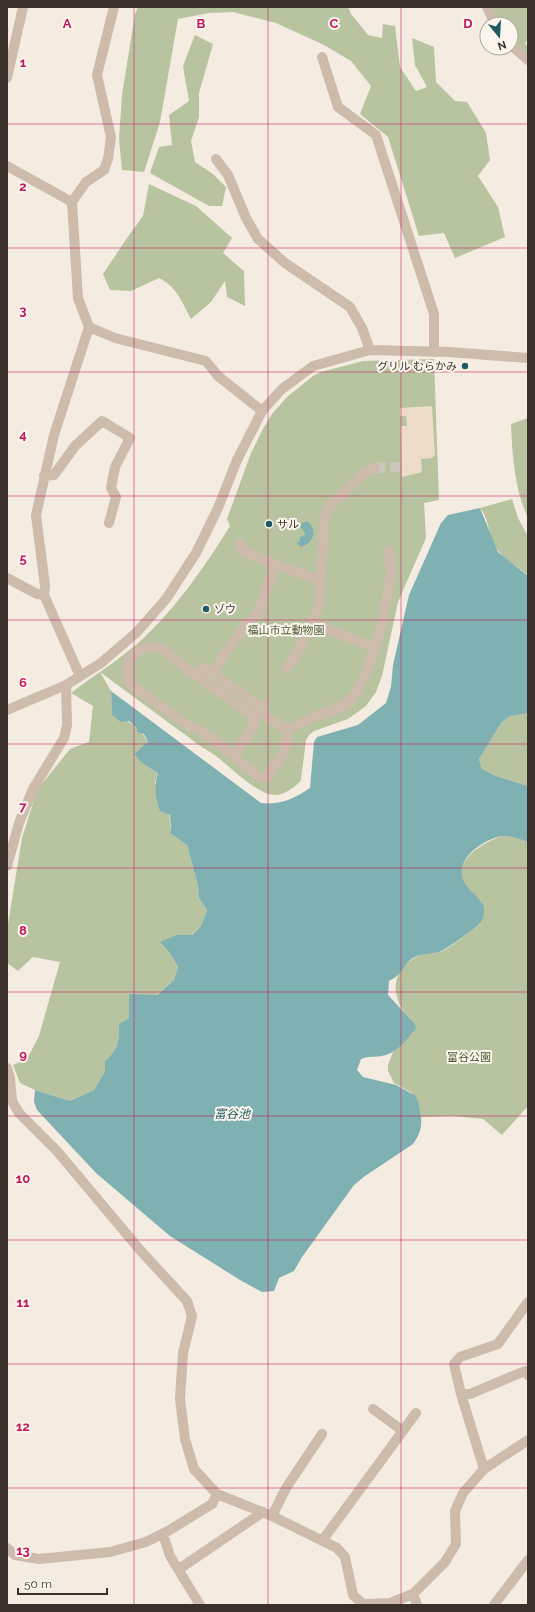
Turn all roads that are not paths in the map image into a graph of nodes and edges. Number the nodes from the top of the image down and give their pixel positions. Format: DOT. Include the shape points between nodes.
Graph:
graph roads {
  1 [pos="23,7"];
  2 [pos="114,7"];
  3 [pos="486,7"];
  4 [pos="491,16"];
  5 [pos="519,52"];
  6 [pos="322,57"];
  7 [pos="528,60"];
  8 [pos="7,78"];
  9 [pos="216,159"];
  10 [pos="7,166"];
  11 [pos="72,202"];
  12 [pos="89,327"];
  13 [pos="370,350"];
  14 [pos="434,352"];
  15 [pos="528,358"];
  16 [pos="262,411"];
  17 [pos="375,468"];
  18 [pos="44,476"];
  19 [pos="109,523"];
  20 [pos="240,543"];
  21 [pos="389,550"];
  22 [pos="276,565"];
  23 [pos="7,578"];
  24 [pos="321,580"];
  25 [pos="44,595"];
  26 [pos="310,622"];
  27 [pos="375,648"];
  28 [pos="286,668"];
  29 [pos="201,670"];
  30 [pos="211,674"];
  31 [pos="80,676"];
  32 [pos="66,685"];
  33 [pos="259,709"];
  34 [pos="7,710"];
  35 [pos="288,727"];
  36 [pos="234,752"];
  37 [pos="7,866"];
  38 [pos="7,1068"];
  39 [pos="10,1101"];
  40 [pos="528,1302"];
  41 [pos="528,1375"];
  42 [pos="461,1394"];
  43 [pos="373,1409"];
  44 [pos="416,1413"];
  45 [pos="403,1431"];
  46 [pos="322,1434"];
  47 [pos="528,1440"];
  48 [pos="484,1469"];
  49 [pos="217,1494"];
  50 [pos="267,1514"];
  51 [pos="163,1534"];
  52 [pos="322,1541"];
  53 [pos="7,1548"];
  54 [pos="528,1560"];
  55 [pos="179,1570"];
  56 [pos="413,1594"];
  57 [pos="200,1605"];
  58 [pos="417,1605"];
  59 [pos="494,1605"];
  1 -- 8 [label="street"];
  2 -- 11 [label="street" via="97,75 111,137 108,159 104,170 86,182"];
  3 -- 4 [label="street"];
  5 -- 7 [label="street"];
  6 -- 14 [label="street" via="338,107 376,135 434,314"];
  9 -- 13 [label="street" via="228,175 258,239 285,263 350,307 362,328"];
  10 -- 11 [label="street"];
  11 -- 12 [label="street" via="78,298"];
  12 -- 16 [label="street" via="115,338 206,361 218,376"];
  12 -- 18 [label="street" via="54,435"];
  13 -- 14 [label="street"];
  13 -- 16 [label="street" via="313,366 282,388"];
  14 -- 15 [label="street"];
  16 -- 31 [label="street" via="237,460 207,533 166,599 137,632"];
  17 -- 24 [label="street" via="363,474 327,509"];
  18 -- 19 [label="street" via="54,475 75,446 102,421 130,438 114,467 111,488 116,497"];
  18 -- 25 [label="street" via="36,515"];
  20 -- 22 [label="street" via="243,551"];
  21 -- 27 [label="street" via="391,573"];
  22 -- 24 [label="street"];
  22 -- 30 [label="street" via="258,616 246,624"];
  23 -- 25 [label="street" via="37,594"];
  24 -- 26 [label="street" via="318,606"];
  25 -- 31 [label="street"];
  26 -- 27 [label="street"];
  26 -- 28 [label="street" via="296,655"];
  27 -- 35 [label="street" via="354,696 348,703 336,710"];
  29 -- 30 [label="street" via="204,668"];
  30 -- 33 [label="street"];
  31 -- 32 [label="street"];
  32 -- 34 [label="street"];
  32 -- 37 [label="street" via="67,725 64,738 33,789 19,823"];
  33 -- 35 [label="street" via="281,726"];
  33 -- 36 [label="street" via="254,726"];
  33 -- 36 [label="street" via="192,673 163,649 152,646 141,650 130,660 126,672 130,684 190,727 200,730 231,753"];
  35 -- 36 [label="street" via="284,753 267,777 261,778 236,760"];
  38 -- 39 [label="street" via="10,1078"];
  39 -- 49 [label="street" via="57,1151 140,1250 187,1301 192,1316 183,1354 181,1391 184,1439 194,1469"];
  40 -- 42 [label="street" via="498,1344 460,1357 454,1364"];
  41 -- 42 [label="street" via="525,1371 470,1394"];
  42 -- 48 [label="street"];
  43 -- 45 [label="street"];
  44 -- 45 [label="street"];
  45 -- 52 [label="street"];
  46 -- 50 [label="street"];
  47 -- 48 [label="street"];
  48 -- 56 [label="street" via="463,1493 455,1511 456,1544 445,1562"];
  49 -- 50 [label="street"];
  49 -- 51 [label="street" via="212,1504"];
  50 -- 52 [label="street"];
  50 -- 55 [label="street"];
  51 -- 53 [label="street" via="146,1542 110,1552 39,1559 15,1555"];
  51 -- 55 [label="street" via="170,1556"];
  52 -- 56 [label="street" via="337,1548 345,1557 353,1595 363,1604 390,1603"];
  54 -- 59 [label="street"];
  55 -- 57 [label="street"];
  56 -- 58 [label="street"];
}
